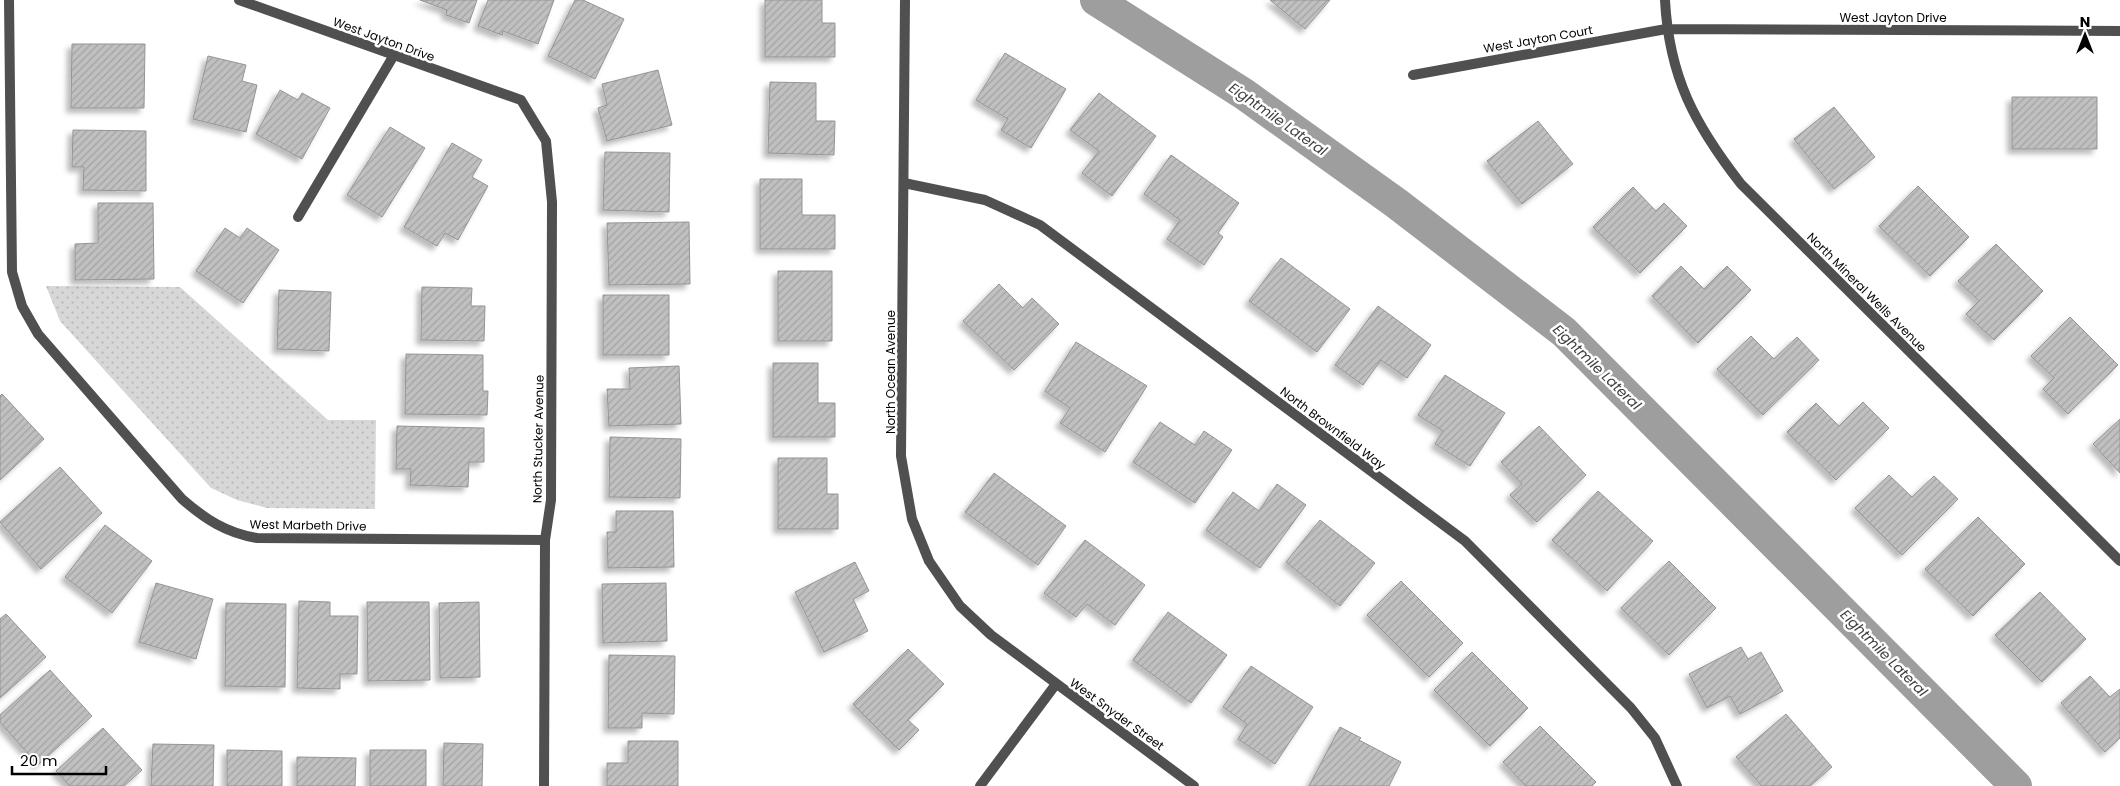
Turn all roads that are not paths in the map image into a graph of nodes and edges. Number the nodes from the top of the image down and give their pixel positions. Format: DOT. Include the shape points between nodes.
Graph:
graph roads {
  1 [pos="9,0"];
  2 [pos="239,0"];
  3 [pos="905,0"];
  4 [pos="1665,0"];
  5 [pos="1666,29"];
  6 [pos="2120,31"];
  7 [pos="394,55"];
  8 [pos="1413,75"];
  9 [pos="521,100"];
  10 [pos="904,183"];
  11 [pos="298,217"];
  12 [pos="545,540"];
  13 [pos="2120,561"];
  14 [pos="1056,684"];
  15 [pos="544,786"];
  16 [pos="980,786"];
  17 [pos="1194,786"];
  18 [pos="1677,786"];
  1 -- 12 [label="street, West Marbeth Drive" via="12,272 22,306 38,334 182,499 207,520 236,534 257,538"];
  2 -- 7 [label="street, West Jayton Drive"];
  3 -- 10 [label="street, North Ocean Avenue"];
  4 -- 5 [label="street, North Mineral Wells Avenue"];
  5 -- 6 [label="street, West Jayton Drive"];
  5 -- 8 [label="street, West Jayton Court"];
  5 -- 13 [label="street, North Mineral Wells Avenue" via="1676,72 1692,112 1713,149 1741,184"];
  7 -- 9 [label="street, West Jayton Drive"];
  7 -- 11 [label="street"];
  9 -- 12 [label="street, North Stucker Avenue" via="546,141 552,202 551,500"];
  10 -- 14 [label="street, North Ocean Avenue" via="901,456 912,519 929,561 960,606 991,635"];
  10 -- 18 [label="street, North Brownfield Way" via="985,200 1040,225 1465,541 1631,708 1655,738"];
  12 -- 15 [label="street, North Stucker Avenue"];
  14 -- 16 [label="street, West Snyder Street"];
  14 -- 17 [label="street, West Snyder Street"];
}
